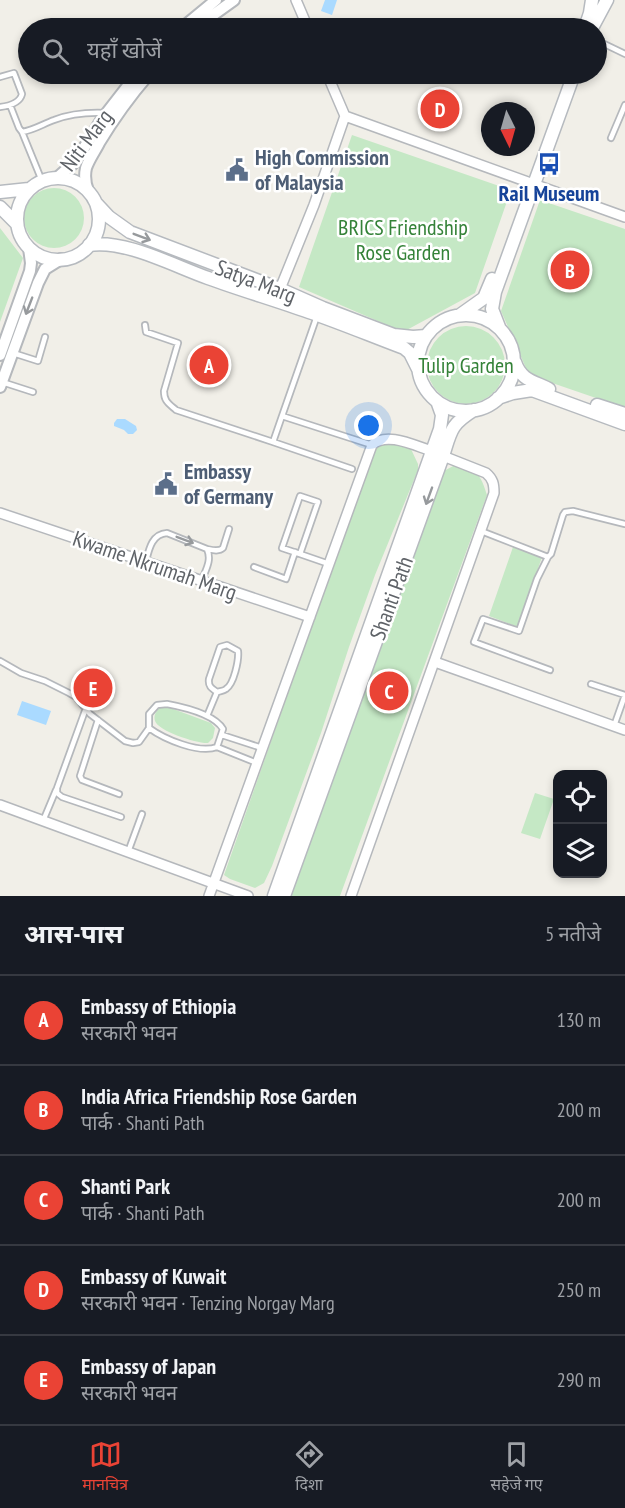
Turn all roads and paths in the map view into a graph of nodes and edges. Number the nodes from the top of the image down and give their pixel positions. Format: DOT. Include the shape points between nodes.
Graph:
graph roads {
  1 [pos="216,0"];
  2 [pos="234,0"];
  3 [pos="296,0"];
  4 [pos="592,0"];
  5 [pos="607,0"];
  6 [pos="194,18"];
  7 [pos="209,18"];
  8 [pos="304,18"];
  9 [pos="588,18"];
  10 [pos="597,18"];
  11 [pos="607,45"];
  12 [pos="625,54"];
  13 [pos="0,77"];
  14 [pos="18,81"];
  15 [pos="20,84"];
  16 [pos="129,84"];
  17 [pos="141,84"];
  18 [pos="331,84"];
  19 [pos="565,84"];
  20 [pos="570,84"];
  21 [pos="10,105"];
  22 [pos="625,105"];
  23 [pos="0,107"];
  24 [pos="107,113"];
  25 [pos="345,116"];
  26 [pos="22,132"];
  27 [pos="611,138"];
  28 [pos="57,178"];
  29 [pos="42,181"];
  30 [pos="531,182"];
  31 [pos="29,189"];
  32 [pos="88,191"];
  33 [pos="0,192"];
  34 [pos="96,202"];
  35 [pos="0,207"];
  36 [pos="625,217"];
  37 [pos="17,224"];
  38 [pos="89,245"];
  39 [pos="29,248"];
  40 [pos="61,259"];
  41 [pos="280,289"];
  42 [pos="318,315"];
  43 [pos="460,315"];
  44 [pos="145,325"];
  45 [pos="500,329"];
  46 [pos="426,336"];
  47 [pos="45,337"];
  48 [pos="12,353"];
  49 [pos="513,355"];
  50 [pos="0,356"];
  51 [pos="418,369"];
  52 [pos="1,384"];
  53 [pos="33,392"];
  54 [pos="498,399"];
  55 [pos="436,401"];
  56 [pos="474,410"];
  57 [pos="625,414"];
  58 [pos="282,416"];
  59 [pos="625,424"];
  60 [pos="273,442"];
  61 [pos="372,445"];
  62 [pos="438,454"];
  63 [pos="352,469"];
  64 [pos="0,513"];
  65 [pos="625,524"];
  66 [pos="229,529"];
  67 [pos="481,531"];
  68 [pos="207,549"];
  69 [pos="298,553"];
  70 [pos="548,557"];
  71 [pos="146,561"];
  72 [pos="329,564"];
  73 [pos="255,567"];
  74 [pos="201,582"];
  75 [pos="310,616"];
  76 [pos="0,661"];
  77 [pos="435,662"];
  78 [pos="550,670"];
  79 [pos="591,684"];
  80 [pos="217,692"];
  81 [pos="625,695"];
  82 [pos="86,708"];
  83 [pos="207,716"];
  84 [pos="98,720"];
  85 [pos="614,726"];
  86 [pos="149,728"];
  87 [pos="625,730"];
  88 [pos="222,735"];
  89 [pos="217,747"];
  90 [pos="262,748"];
  91 [pos="257,763"];
  92 [pos="57,788"];
  93 [pos="119,794"];
  94 [pos="0,806"];
  95 [pos="142,814"];
  96 [pos="121,817"];
  97 [pos="43,821"];
  98 [pos="128,852"];
  99 [pos="214,883"];
  100 [pos="209,896"];
  101 [pos="249,896"];
  102 [pos="274,896"];
  103 [pos="284,896"];
  104 [pos="351,896"];
  1 -- 6 [label="street"];
  2 -- 7 [label="street"];
  3 -- 8 [label="street"];
  4 -- 9 [label="main road"];
  5 -- 10 [label="main road"];
  11 -- 12 [label="lane"];
  13 -- 14 [label="lane" via="14,73"];
  15 -- 21 [label="lane" via="22,97"];
  16 -- 24 [label="street, Niti Marg"];
  17 -- 32 [label="street, Niti Marg" via="90,159 85,175"];
  18 -- 25 [label="street"];
  19 -- 30 [label="main road"];
  20 -- 30 [label="main road"];
  21 -- 23 [label="lane"];
  21 -- 26 [label="lane"];
  22 -- 27 [label="lane"];
  24 -- 26 [label="lane" via="72,114"];
  24 -- 28 [label="street, Niti Marg" via="76,161"];
  25 -- 30 [label="street"];
  25 -- 41 [label="street"];
  26 -- 29 [label="lane"];
  28 -- 29 [label="main road"];
  28 -- 32 [label="main road" via="74,181"];
  29 -- 31 [label="main road"];
  30 -- 36 [label="street"];
  30 -- 43 [label="main road" via="484,298"];
  30 -- 45 [label="main road" via="495,292 492,309"];
  31 -- 33 [label="main road"];
  31 -- 37 [label="main road" via="18,209"];
  32 -- 34 [label="main road"];
  34 -- 38 [label="main road" via="99,222"];
  34 -- 41 [label="main road, Satya Marg, one-way" via="130,232"];
  35 -- 37 [label="main road"];
  37 -- 39 [label="main road"];
  38 -- 40 [label="main road"];
  38 -- 42 [label="main road, Satya Marg" via="114,244"];
  39 -- 40 [label="main road" via="40,256"];
  39 -- 50 [label="street" via="30,271"];
  40 -- 48 [label="street, one-way" via="45,269"];
  41 -- 46 [label="main road, Satya Marg" via="394,335"];
  42 -- 51 [label="main road, Satya Marg" via="404,348"];
  42 -- 58 [label="lane"];
  43 -- 45 [label="main road" via="482,318"];
  43 -- 46 [label="main road" via="437,324"];
  44 -- 60 [label="lane" via="146,332 178,343 164,391 168,403 176,410"];
  45 -- 49 [label="main road"];
  46 -- 51 [label="main road" via="419,352"];
  47 -- 48 [label="lane" via="38,361"];
  48 -- 52 [label="street"];
  49 -- 54 [label="main road" via="511,379"];
  49 -- 57 [label="main road" via="516,366 528,380"];
  51 -- 55 [label="main road" via="424,387"];
  52 -- 53 [label="lane"];
  54 -- 56 [label="main road"];
  54 -- 59 [label="main road" via="532,390"];
  55 -- 56 [label="main road" via="454,410"];
  55 -- 62 [label="main road, Shanti Path" via="442,415"];
  56 -- 62 [label="main road, Shanti Path" via="453,426"];
  58 -- 60 [label="lane"];
  58 -- 61 [label="lane"];
  60 -- 63 [label="lane"];
  61 -- 62 [label="street" via="384,438 394,439"];
  61 -- 72 [label="street"];
  62 -- 67 [label="street" via="492,478 494,494"];
  62 -- 102 [label="main road, Shanti Path"];
  62 -- 103 [label="main road, Shanti Path, one-way"];
  64 -- 71 [label="street, Kwame Nkrumah Marg"];
  65 -- 70 [label="lane" via="566,512"];
  66 -- 68 [label="lane" via="221,550"];
  67 -- 70 [label="lane"];
  67 -- 77 [label="street"];
  71 -- 68 [label="lane, one-way" via="156,537 166,533"];
  68 -- 74 [label="lane" via="209,561"];
  69 -- 69 [label="lane" via="318,502 300,496 282,548"];
  69 -- 72 [label="lane"];
  69 -- 73 [label="lane" via="286,579"];
  70 -- 78 [label="lane" via="519,631 483,619 474,642"];
  71 -- 74 [label="street, Kwame Nkrumah Marg"];
  72 -- 75 [label="street"];
  74 -- 75 [label="street, Kwame Nkrumah Marg"];
  75 -- 90 [label="street"];
  76 -- 82 [label="lane" via="69,693"];
  77 -- 85 [label="street"];
  77 -- 104 [label="street"];
  79 -- 81 [label="lane"];
  80 -- 80 [label="lane" via="208,684 209,679 220,647 227,645 238,651 239,659 230,686"];
  80 -- 83 [label="lane"];
  81 -- 85 [label="lane"];
  82 -- 84 [label="lane"];
  82 -- 92 [label="lane"];
  83 -- 86 [label="lane" via="183,707 157,705 149,714"];
  83 -- 88 [label="lane" via="220,724"];
  84 -- 86 [label="lane" via="133,743 139,742"];
  84 -- 93 [label="lane" via="80,776"];
  85 -- 87 [label="street"];
  86 -- 89 [label="lane" via="196,748"];
  88 -- 89 [label="lane"];
  88 -- 90 [label="lane"];
  89 -- 91 [label="lane"];
  90 -- 91 [label="street"];
  91 -- 99 [label="street"];
  92 -- 96 [label="lane" via="62,797"];
  92 -- 97 [label="lane"];
  94 -- 97 [label="street"];
  95 -- 98 [label="lane"];
  97 -- 98 [label="street"];
  98 -- 99 [label="street"];
  99 -- 100 [label="street"];
  99 -- 101 [label="street"];
}
